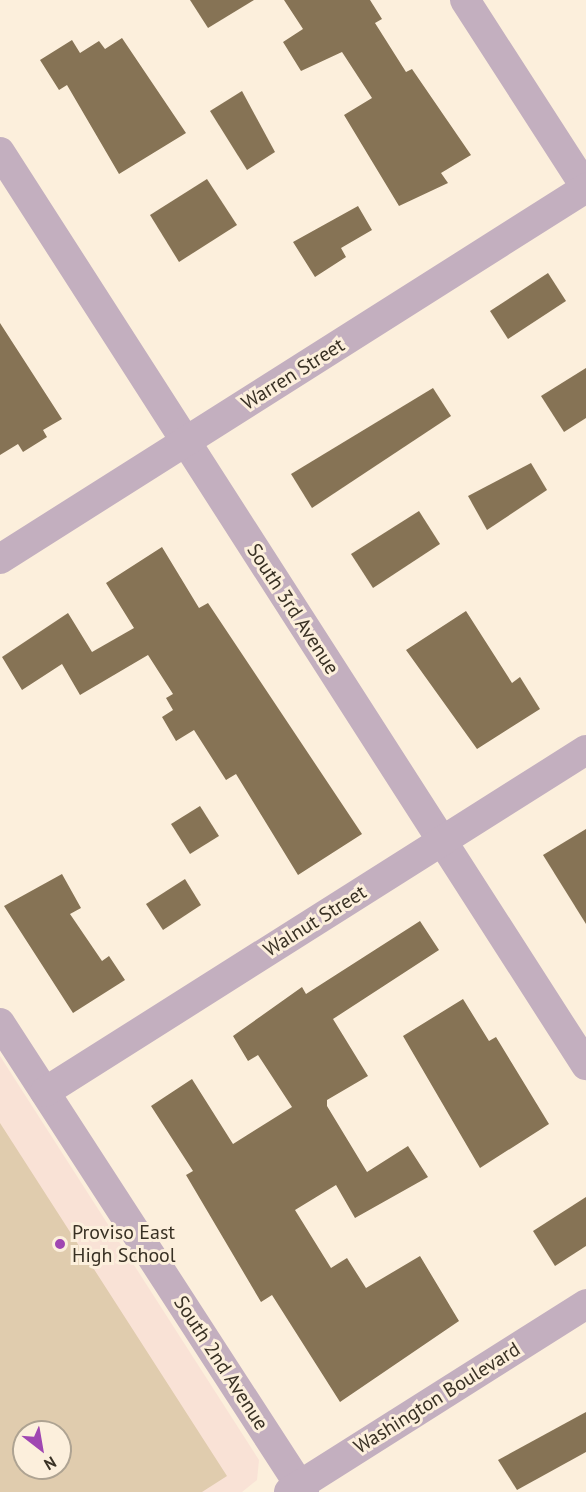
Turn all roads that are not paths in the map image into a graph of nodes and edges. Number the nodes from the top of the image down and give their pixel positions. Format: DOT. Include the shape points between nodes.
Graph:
graph roads {
  1 [pos="465,0"];
  2 [pos="0,152"];
  3 [pos="586,188"];
  4 [pos="186,443"];
  5 [pos="0,559"];
  6 [pos="586,750"];
  7 [pos="442,841"];
  8 [pos="0,1023"];
  9 [pos="586,1065"];
  10 [pos="45,1092"];
  11 [pos="586,1304"];
  12 [pos="298,1490"];
  1 -- 3 [label="street"];
  2 -- 4 [label="street, South 3rd Avenue"];
  3 -- 4 [label="street, Warren Street"];
  4 -- 5 [label="street, Warren Street"];
  4 -- 7 [label="street, South 3rd Avenue"];
  6 -- 7 [label="street, Walnut Street"];
  7 -- 9 [label="street, South 3rd Avenue"];
  7 -- 10 [label="street, Walnut Street"];
  8 -- 10 [label="street, South 2nd Avenue"];
  10 -- 12 [label="street, South 2nd Avenue"];
  11 -- 12 [label="street, Washington Boulevard"];
}
